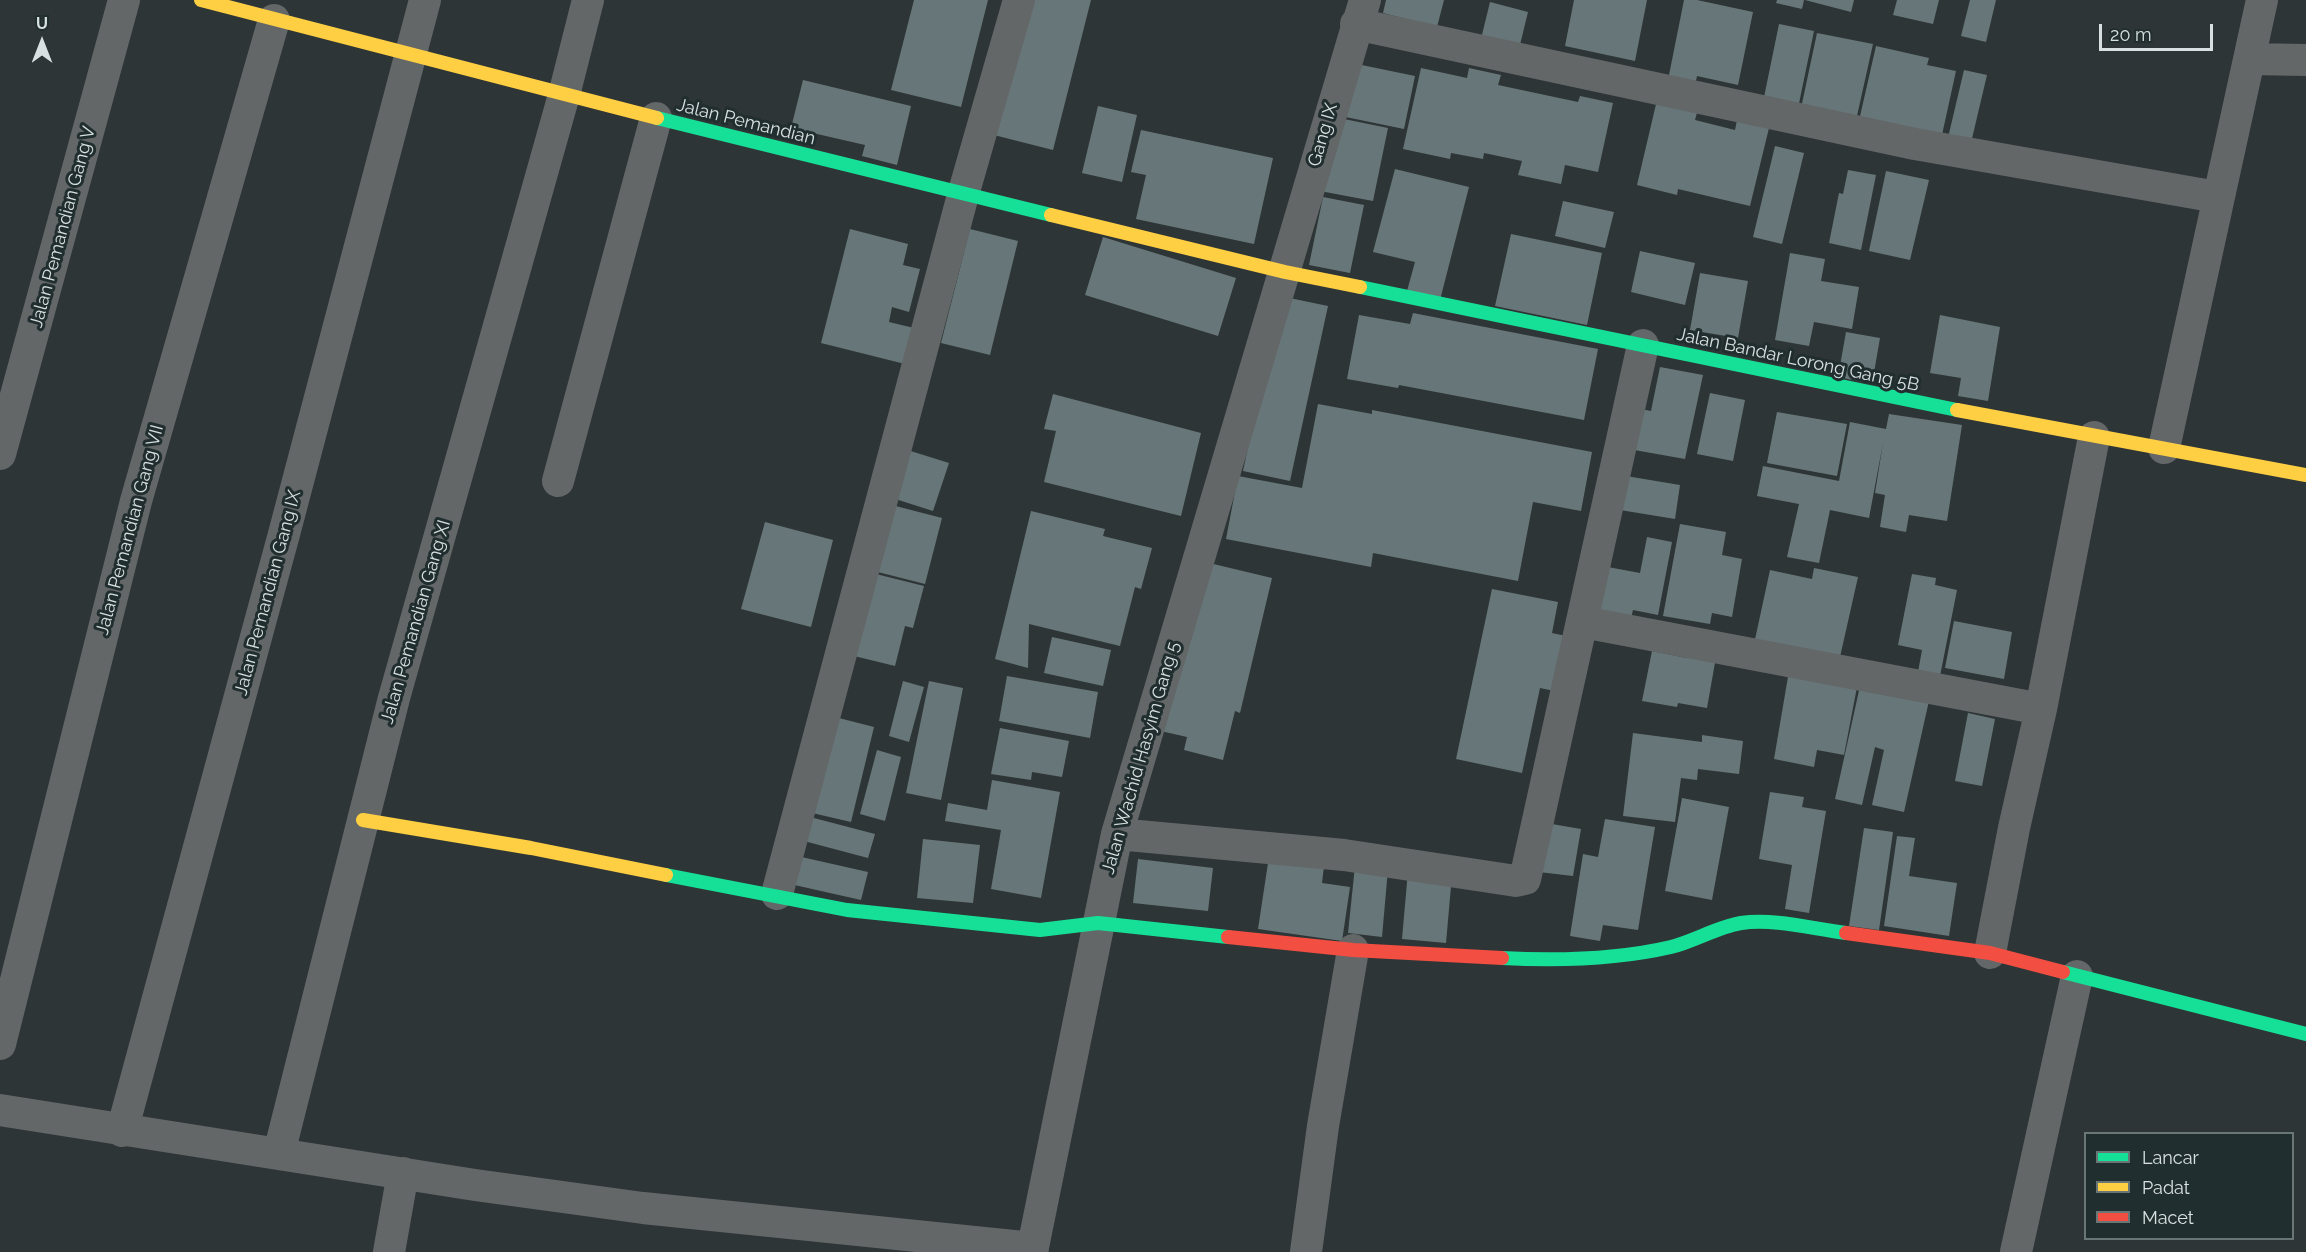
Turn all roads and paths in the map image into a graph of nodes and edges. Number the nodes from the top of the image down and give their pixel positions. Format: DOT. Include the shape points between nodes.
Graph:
graph roads {
  1 [pos="124,0"];
  2 [pos="201,0"];
  3 [pos="425,0"];
  4 [pos="588,0"];
  5 [pos="1019,0"];
  6 [pos="2262,0"];
  7 [pos="1360,12"];
  8 [pos="274,20"];
  9 [pos="411,54"];
  10 [pos="2250,59"];
  11 [pos="2306,60"];
  12 [pos="564,95"];
  13 [pos="656,118"];
  14 [pos="963,195"];
  15 [pos="2217,197"];
  16 [pos="1285,272"];
  17 [pos="1643,345"];
  18 [pos="2094,437"];
  19 [pos="2164,448"];
  20 [pos="0,453"];
  21 [pos="2306,475"];
  22 [pos="558,481"];
  23 [pos="1583,622"];
  24 [pos="2041,709"];
  25 [pos="363,820"];
  26 [pos="1117,834"];
  27 [pos="777,894"];
  28 [pos="1098,923"];
  29 [pos="1353,950"];
  30 [pos="1990,953"];
  31 [pos="2077,976"];
  32 [pos="2306,1034"];
  33 [pos="0,1044"];
  34 [pos="0,1110"];
  35 [pos="122,1131"];
  36 [pos="279,1153"];
  37 [pos="403,1173"];
  38 [pos="1033,1250"];
  39 [pos="389,1252"];
  40 [pos="1306,1252"];
  41 [pos="2016,1252"];
  1 -- 20 [label="street, Jalan Pemandian Gang V"];
  2 -- 8 [label="street, Jalan Pemandian"];
  3 -- 9 [label="street, Jalan Pemandian Gang IX"];
  4 -- 12 [label="street, Jalan Pemandian Gang XI"];
  5 -- 14 [label="street"];
  6 -- 10 [label="street"];
  7 -- 15 [label="street" via="1915,144"];
  7 -- 16 [label="street, Gang IX"];
  8 -- 9 [label="street, Jalan Pemandian"];
  8 -- 33 [label="street, Jalan Pemandian Gang VII" via="136,501"];
  9 -- 12 [label="street, Jalan Pemandian"];
  9 -- 35 [label="street, Jalan Pemandian Gang IX"];
  10 -- 11 [label="street"];
  10 -- 15 [label="street"];
  12 -- 13 [label="street, Jalan Pemandian"];
  12 -- 25 [label="street, Jalan Pemandian Gang XI"];
  13 -- 14 [label="street, Jalan Pemandian"];
  13 -- 22 [label="street"];
  14 -- 16 [label="street, Jalan Pemandian"];
  14 -- 27 [label="street"];
  15 -- 19 [label="street"];
  16 -- 17 [label="street, Jalan Bandar Lorong Gang 5B"];
  16 -- 26 [label="street, Jalan Wachid Hasyim Gang 5"];
  17 -- 18 [label="street, Jalan Bandar Lorong Gang 5B" via="1848,390"];
  17 -- 23 [label="street"];
  18 -- 19 [label="street, Jalan Bandar Lorong Gang 5B"];
  18 -- 24 [label="street"];
  19 -- 21 [label="street, Jalan Bandar Lorong Gang 5B"];
  23 -- 24 [label="street"];
  23 -- 26 [label="street" via="1525,879 1516,881 1344,855"];
  24 -- 30 [label="street"];
  25 -- 27 [label="street"];
  25 -- 36 [label="street, Jalan Pemandian Gang XI"];
  26 -- 28 [label="street, Jalan Wachid Hasyim Gang 5"];
  27 -- 28 [label="street" via="847,910 1040,930"];
  28 -- 29 [label="street"];
  28 -- 38 [label="street, Jalan Wachid Hasyim Gang 5"];
  29 -- 30 [label="street" via="1542,960 1618,958 1675,946 1740,923 1764,922"];
  29 -- 40 [label="street"];
  30 -- 31 [label="street"];
  31 -- 32 [label="street"];
  31 -- 41 [label="street"];
  34 -- 35 [label="street"];
  35 -- 36 [label="street"];
  36 -- 37 [label="street"];
  37 -- 38 [label="street" via="643,1208"];
  37 -- 39 [label="street"];
}
